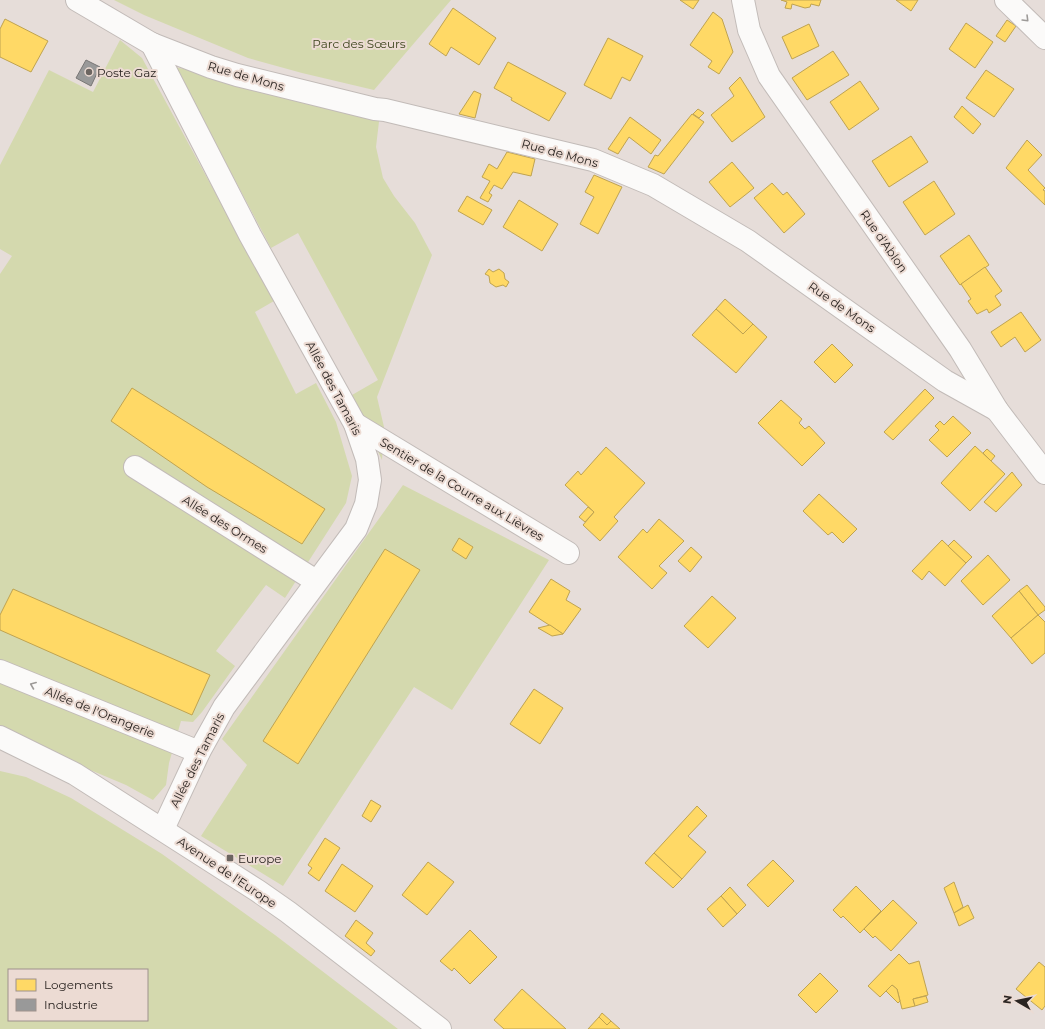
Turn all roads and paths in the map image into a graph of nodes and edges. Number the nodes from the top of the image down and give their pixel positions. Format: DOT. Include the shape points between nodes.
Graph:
graph roads {
  1 [pos="77,0"];
  2 [pos="743,0"];
  3 [pos="1006,0"];
  4 [pos="1045,38"];
  5 [pos="152,44"];
  6 [pos="997,410"];
  7 [pos="355,424"];
  8 [pos="135,467"];
  9 [pos="1045,473"];
  10 [pos="568,553"];
  11 [pos="316,581"];
  12 [pos="0,671"];
  13 [pos="0,737"];
  14 [pos="199,752"];
  15 [pos="163,829"];
  16 [pos="440,1029"];
  1 -- 5 [label="street, Rue de Mons"];
  2 -- 6 [label="street, Rue d'Ablon" via="749,30 769,76 960,348"];
  3 -- 4 [label="street, one-way"];
  5 -- 6 [label="street, Rue de Mons" via="237,75 494,135 613,167 671,195 748,241 945,381"];
  5 -- 7 [label="street, Allée des Tamaris" via="250,235"];
  6 -- 9 [label="street, Rue d'Ablon"];
  7 -- 10 [label="street, Sentier de la Courre aux Lièvres"];
  7 -- 11 [label="street, Allée des Tamaris" via="369,471 366,504 356,528"];
  8 -- 11 [label="street, Allée des Ormes"];
  11 -- 14 [label="street, Allée des Tamaris" via="224,707"];
  14 -- 12 [label="street, Allée de l'Orangerie, one-way"];
  13 -- 15 [label="street, Avenue de l'Europe" via="75,774"];
  14 -- 15 [label="street, Allée des Tamaris"];
  15 -- 16 [label="street, Avenue de l'Europe" via="288,912"];
}
